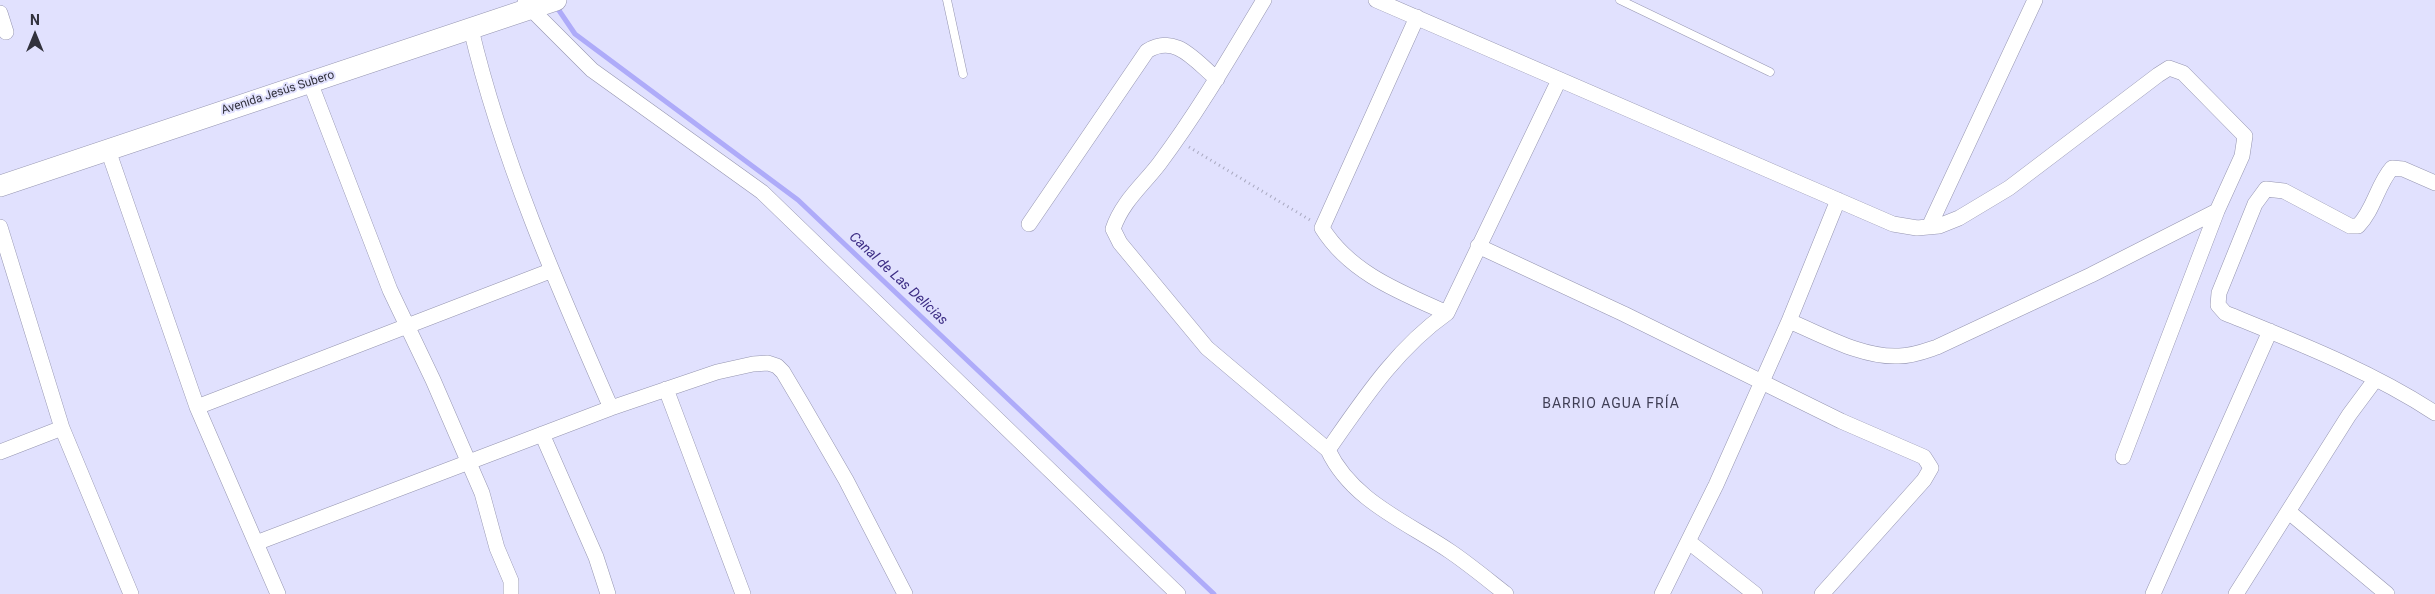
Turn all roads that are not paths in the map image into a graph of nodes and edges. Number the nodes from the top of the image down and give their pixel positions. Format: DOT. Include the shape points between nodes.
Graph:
graph roads {
  1 [pos="946,0"];
  2 [pos="1264,0"];
  3 [pos="1376,0"];
  4 [pos="1620,0"];
  5 [pos="2035,0"];
  6 [pos="537,4"];
  7 [pos="0,13"];
  8 [pos="1417,17"];
  9 [pos="470,29"];
  10 [pos="6,32"];
  11 [pos="1770,72"];
  12 [pos="962,74"];
  13 [pos="1217,79"];
  14 [pos="1559,80"];
  15 [pos="310,82"];
  16 [pos="108,150"];
  17 [pos="2435,183"];
  18 [pos="0,186"];
  19 [pos="1838,200"];
  20 [pos="2217,211"];
  21 [pos="1029,224"];
  22 [pos="0,227"];
  23 [pos="1929,227"];
  24 [pos="1478,246"];
  25 [pos="550,271"];
  26 [pos="1446,312"];
  27 [pos="1789,321"];
  28 [pos="407,325"];
  29 [pos="2270,331"];
  30 [pos="2375,380"];
  31 [pos="1760,383"];
  32 [pos="666,390"];
  33 [pos="197,406"];
  34 [pos="611,408"];
  35 [pos="2435,413"];
  36 [pos="62,428"];
  37 [pos="542,434"];
  38 [pos="1328,450"];
  39 [pos="0,452"];
  40 [pos="2123,457"];
  41 [pos="469,462"];
  42 [pos="2288,512"];
  43 [pos="1689,542"];
  44 [pos="256,543"];
  45 [pos="130,594"];
  46 [pos="278,594"];
  47 [pos="511,594"];
  48 [pos="608,594"];
  49 [pos="743,594"];
  50 [pos="905,594"];
  51 [pos="1178,594"];
  52 [pos="1506,594"];
  53 [pos="1662,594"];
  54 [pos="1755,594"];
  55 [pos="1822,594"];
  56 [pos="2153,594"];
  57 [pos="2236,594"];
  58 [pos="2387,594"];
  1 -- 12 [label="lane"];
  2 -- 13 [label="street"];
  3 -- 8 [label="street"];
  4 -- 11 [label="lane"];
  5 -- 23 [label="street"];
  6 -- 9 [label="main road, Avenida Jesús Subero"];
  6 -- 51 [label="street" via="592,70 762,192"];
  7 -- 10 [label="street"];
  8 -- 14 [label="street"];
  8 -- 26 [label="street" via="1322,228 1332,244 1355,265 1387,286"];
  9 -- 15 [label="main road, Avenida Jesús Subero"];
  9 -- 25 [label="street" via="483,80"];
  13 -- 21 [label="street" via="1178,46 1158,44 1147,51"];
  13 -- 38 [label="street" via="1159,164 1119,212 1113,229 1120,243 1207,348"];
  14 -- 19 [label="street"];
  14 -- 24 [label="street"];
  15 -- 16 [label="main road, Avenida Jesús Subero"];
  15 -- 28 [label="street" via="390,290"];
  16 -- 18 [label="main road, Avenida Jesús Subero"];
  16 -- 33 [label="street"];
  17 -- 29 [label="street" via="2403,169 2392,168 2358,226 2350,226 2284,191 2266,189 2255,204 2218,293 2218,305 2225,312"];
  19 -- 23 [label="street" via="1894,224"];
  19 -- 27 [label="street"];
  20 -- 23 [label="street" via="2242,156 2246,136 2183,73 2170,68 2009,188 1959,218"];
  20 -- 27 [label="street" via="2091,276 1937,347 1915,354 1887,356 1860,350"];
  20 -- 40 [label="street"];
  22 -- 36 [label="street"];
  24 -- 26 [label="street"];
  24 -- 31 [label="street" via="1624,314"];
  25 -- 28 [label="street"];
  25 -- 34 [label="street"];
  26 -- 38 [label="street" via="1390,363"];
  27 -- 31 [label="street"];
  28 -- 33 [label="street"];
  28 -- 41 [label="street"];
  29 -- 30 [label="street"];
  29 -- 56 [label="street"];
  30 -- 35 [label="street"];
  30 -- 42 [label="street" via="2349,414"];
  31 -- 43 [label="street"];
  31 -- 55 [label="street" via="1924,457 1931,468 1924,480"];
  32 -- 34 [label="street"];
  32 -- 49 [label="street"];
  32 -- 50 [label="street" via="744,366 768,363 777,366 846,480"];
  33 -- 44 [label="street"];
  34 -- 37 [label="street"];
  36 -- 39 [label="street"];
  36 -- 45 [label="street"];
  37 -- 41 [label="street"];
  37 -- 48 [label="street" via="596,557"];
  38 -- 52 [label="street" via="1337,469 1354,488 1452,552"];
  41 -- 44 [label="street"];
  41 -- 47 [label="street" via="511,581"];
  42 -- 57 [label="street"];
  42 -- 58 [label="street"];
  43 -- 53 [label="street"];
  43 -- 54 [label="street"];
  44 -- 46 [label="street"];
}
